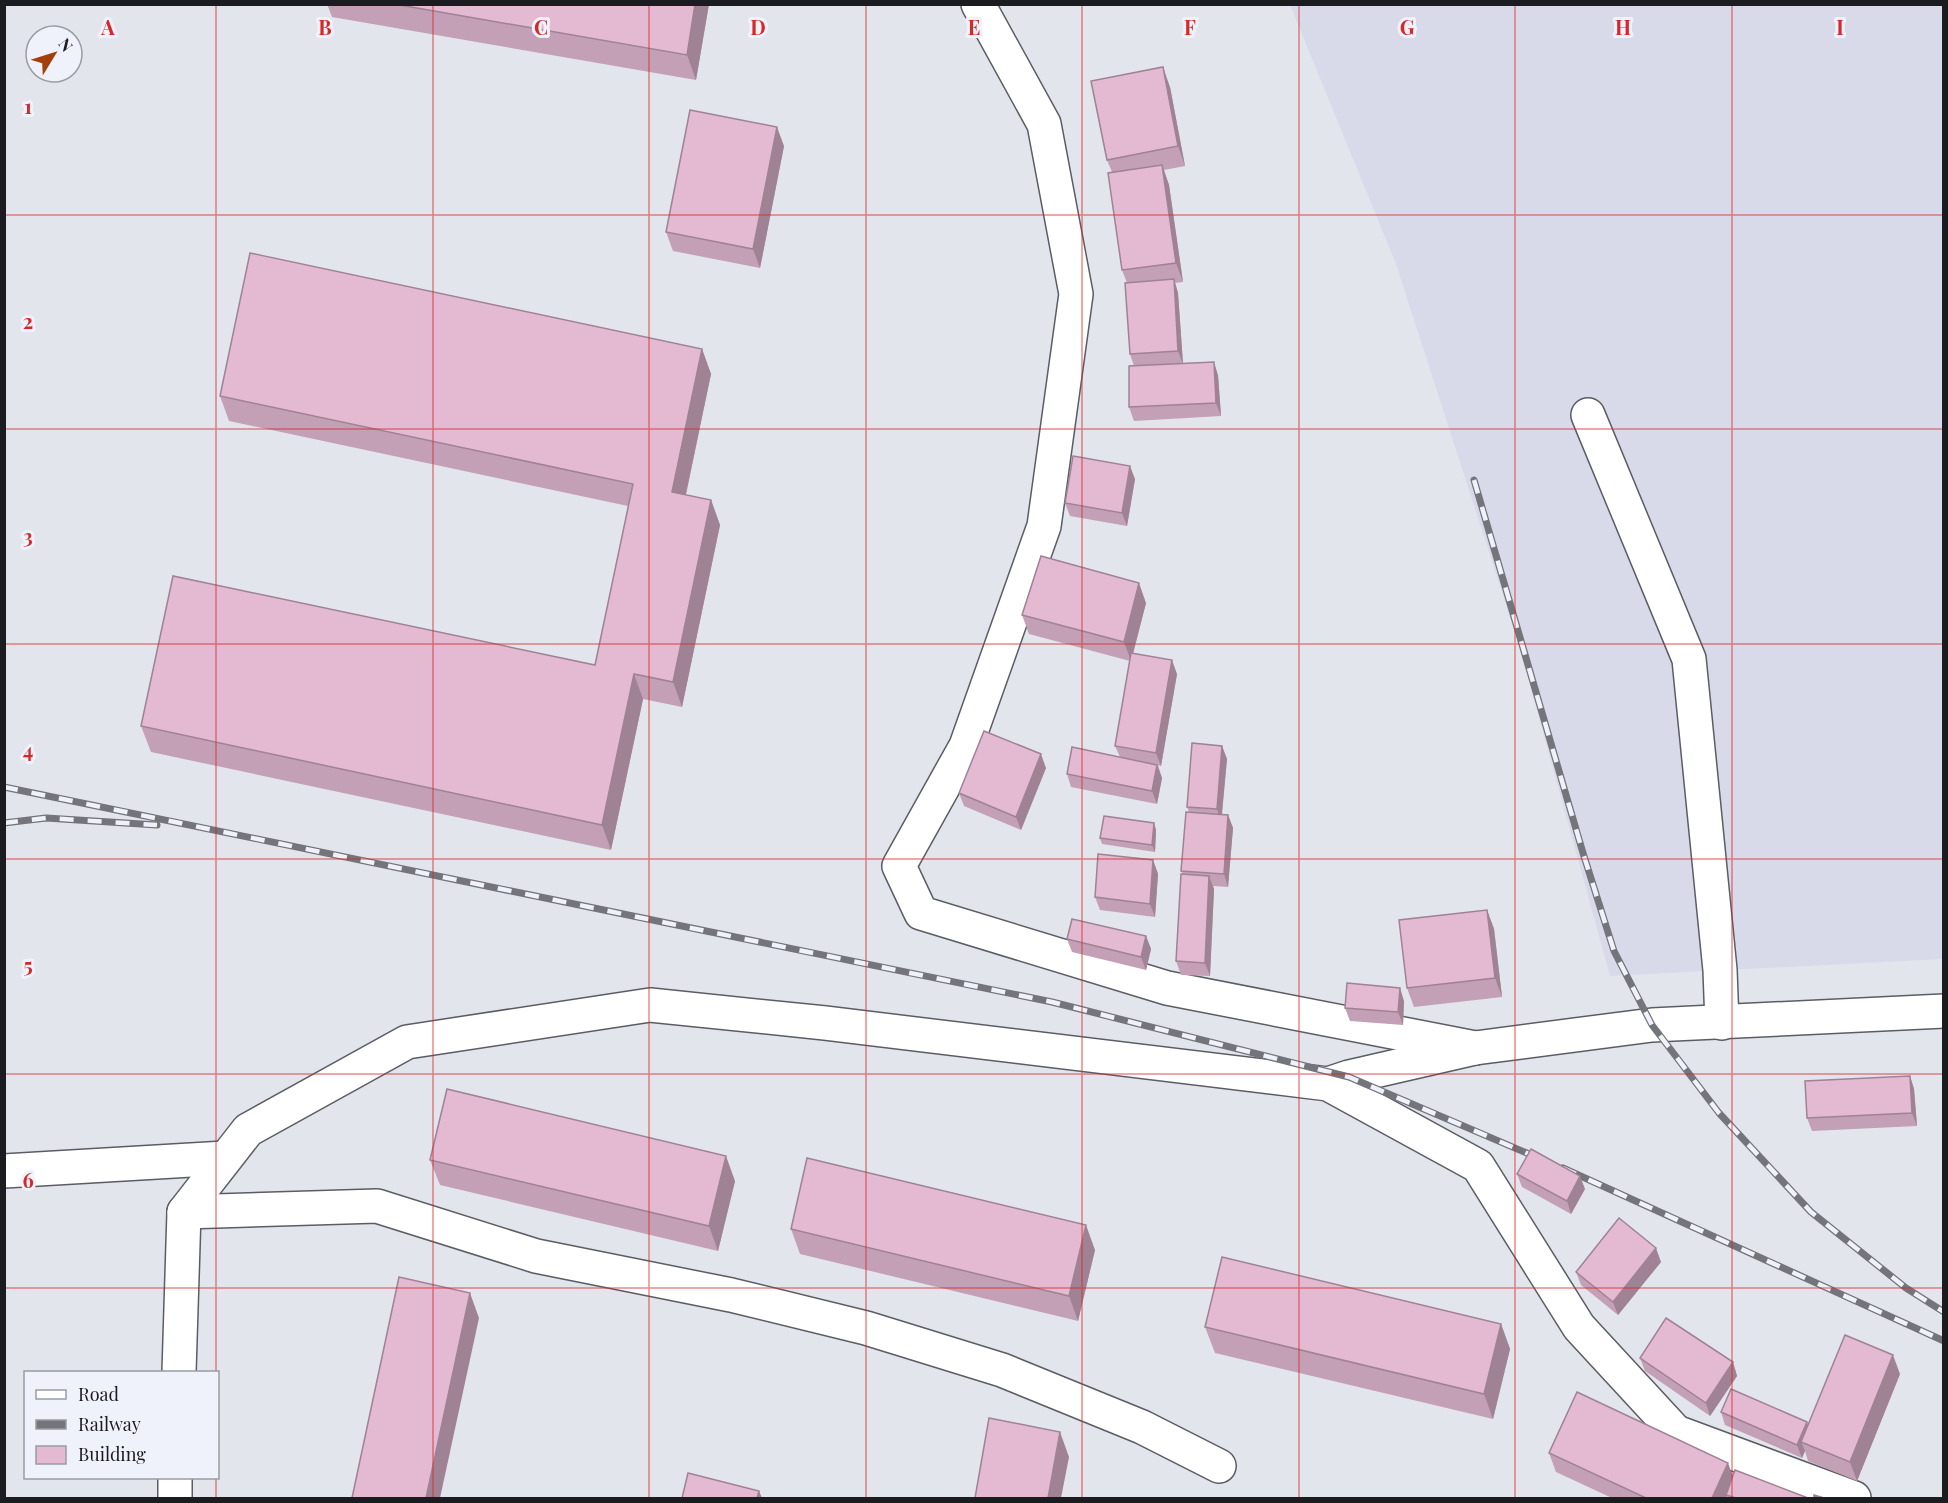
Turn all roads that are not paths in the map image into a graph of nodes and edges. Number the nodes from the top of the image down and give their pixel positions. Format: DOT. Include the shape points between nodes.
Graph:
graph roads {
  1 [pos="978,4"];
  2 [pos="1588,415"];
  3 [pos="1944,1011"];
  4 [pos="1722,1023"];
  5 [pos="1475,1048"];
  6 [pos="1328,1084"];
  7 [pos="225,1158"];
  8 [pos="4,1171"];
  9 [pos="184,1212"];
  10 [pos="179,1371"];
  11 [pos="1219,1466"];
  12 [pos="176,1479"];
  13 [pos="175,1498"];
  14 [pos="1854,1498"];
  1 -- 5 [label="street" via="1044,124 1076,294 1044,526 966,746 899,866 921,913 1167,988"];
  2 -- 4 [label="street" via="1689,659"];
  3 -- 4 [label="street"];
  4 -- 5 [label="street" via="1652,1025"];
  5 -- 6 [label="street"];
  6 -- 7 [label="street" via="650,1005 407,1042 248,1130"];
  6 -- 14 [label="street" via="1478,1166 1579,1327 1677,1432"];
  7 -- 8 [label="street"];
  7 -- 9 [label="street"];
  9 -- 10 [label="street"];
  9 -- 11 [label="street" via="377,1206 536,1257 731,1295 866,1328 957,1356 1002,1370 1142,1427"];
  12 -- 13 [label="street"];
}
